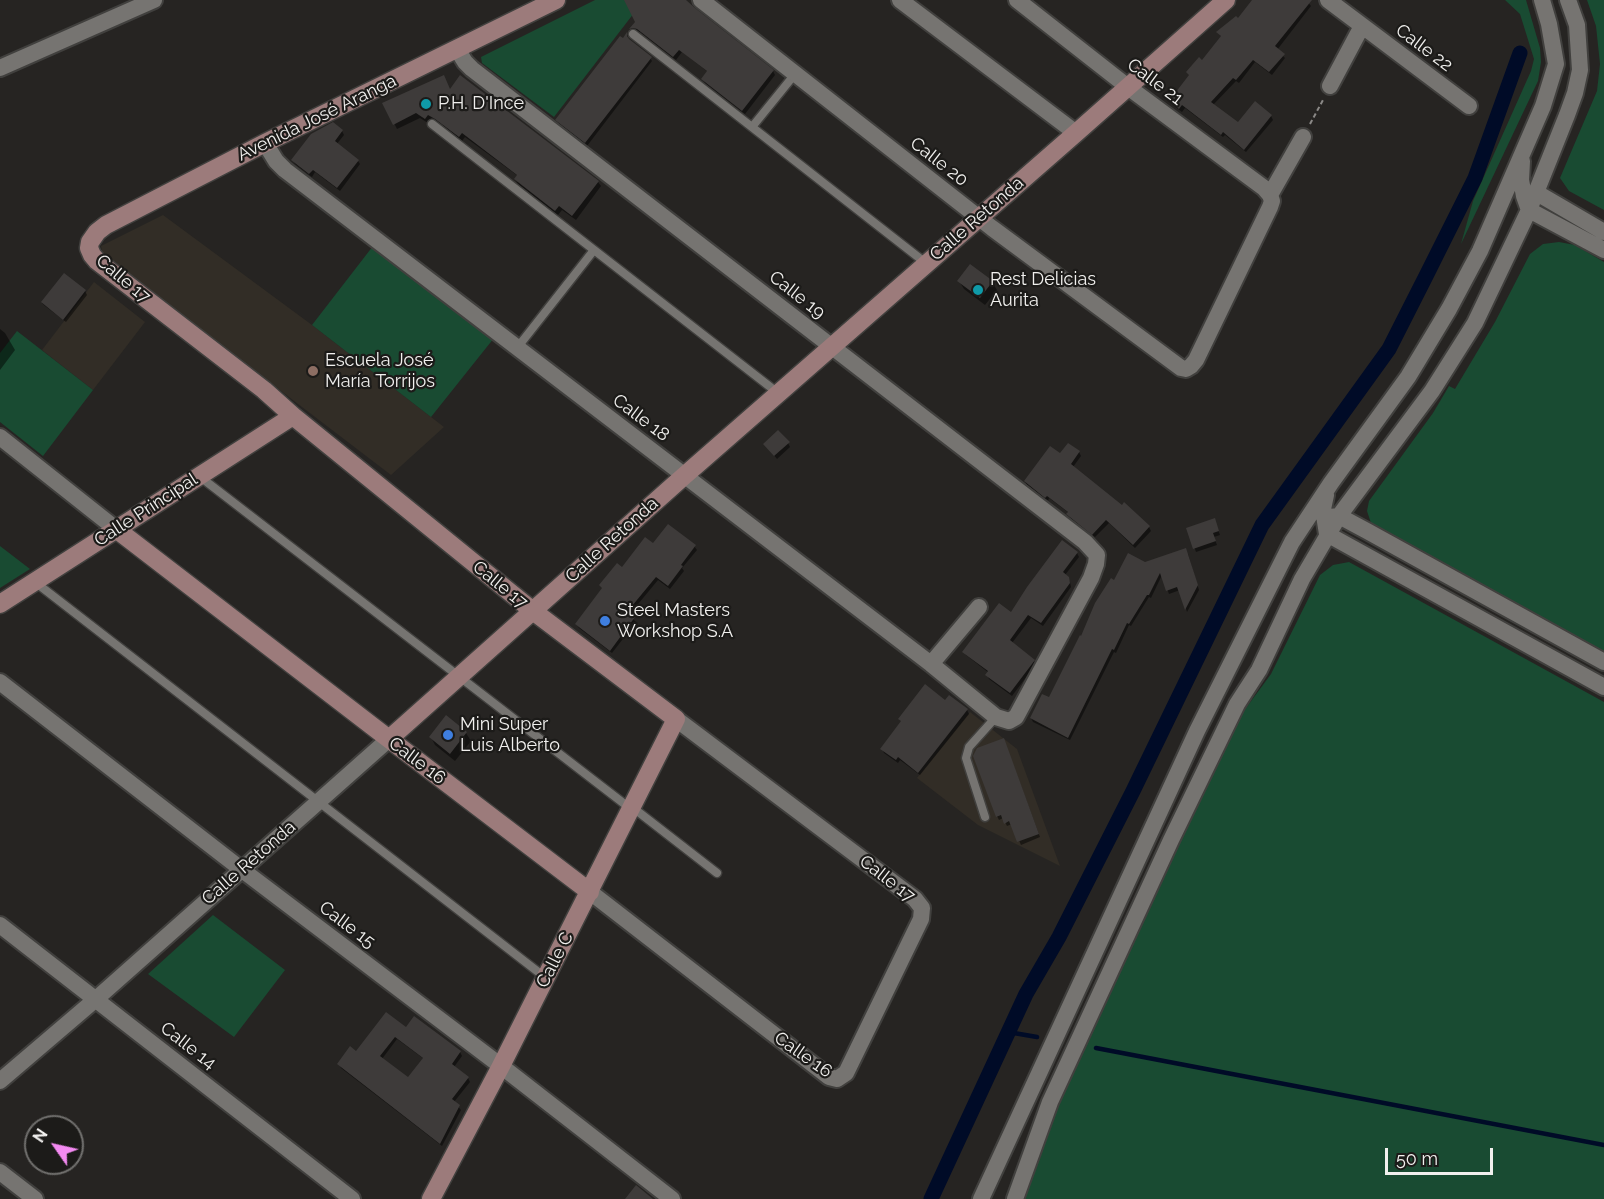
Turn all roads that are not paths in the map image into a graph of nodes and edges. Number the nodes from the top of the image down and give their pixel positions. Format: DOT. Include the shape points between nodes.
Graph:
graph roads {
  1 [pos="154,0"];
  2 [pos="555,0"];
  3 [pos="701,0"];
  4 [pos="900,0"];
  5 [pos="1017,0"];
  6 [pos="1226,0"];
  7 [pos="1328,0"];
  8 [pos="1542,0"];
  9 [pos="1568,0"];
  10 [pos="1362,26"];
  11 [pos="633,34"];
  12 [pos="457,49"];
  13 [pos="0,68"];
  14 [pos="795,74"];
  15 [pos="1330,86"];
  16 [pos="1128,87"];
  17 [pos="1469,106"];
  18 [pos="432,124"];
  19 [pos="752,127"];
  20 [pos="1076,133"];
  21 [pos="1303,137"];
  22 [pos="265,143"];
  23 [pos="1525,149"];
  24 [pos="1270,195"];
  25 [pos="1530,200"];
  26 [pos="979,218"];
  27 [pos="1492,224"];
  28 [pos="1604,232"];
  29 [pos="90,248"];
  30 [pos="594,250"];
  31 [pos="1604,250"];
  32 [pos="927,264"];
  33 [pos="831,346"];
  34 [pos="517,348"];
  35 [pos="778,393"];
  36 [pos="292,416"];
  37 [pos="0,437"];
  38 [pos="199,476"];
  39 [pos="684,476"];
  40 [pos="1331,483"];
  41 [pos="1330,523"];
  42 [pos="116,529"];
  43 [pos="1292,542"];
  44 [pos="34,582"];
  45 [pos="0,604"];
  46 [pos="979,607"];
  47 [pos="533,611"];
  48 [pos="1604,662"];
  49 [pos="931,664"];
  50 [pos="459,676"];
  51 [pos="0,682"];
  52 [pos="1604,687"];
  53 [pos="998,718"];
  54 [pos="676,719"];
  55 [pos="389,739"];
  56 [pos="318,802"];
  57 [pos="632,808"];
  58 [pos="985,818"];
  59 [pos="241,869"];
  60 [pos="717,873"];
  61 [pos="590,892"];
  62 [pos="0,925"];
  63 [pos="546,978"];
  64 [pos="96,999"];
  65 [pos="501,1066"];
  66 [pos="837,1079"];
  67 [pos="0,1082"];
  68 [pos="0,1172"];
  69 [pos="34,1199"];
  70 [pos="352,1199"];
  71 [pos="431,1199"];
  72 [pos="672,1199"];
  73 [pos="981,1199"];
  74 [pos="1015,1199"];
  1 -- 13 [label="street"];
  2 -- 12 [label="street, Avenida José Aranga"];
  3 -- 14 [label="street, Calle 20"];
  4 -- 20 [label="street"];
  5 -- 16 [label="street, Calle 21"];
  6 -- 16 [label="street, Calle Retonda"];
  7 -- 10 [label="street, Calle 22"];
  8 -- 23 [label="street" via="1556,64"];
  9 -- 25 [label="street" via="1577,26 1580,70 1567,115"];
  10 -- 15 [label="street"];
  10 -- 17 [label="street, Calle 22"];
  11 -- 19 [label="lane"];
  12 -- 22 [label="street, Avenida José Aranga"];
  12 -- 33 [label="street, Calle 19" via="472,69"];
  14 -- 19 [label="lane"];
  14 -- 26 [label="street, Calle 20"];
  16 -- 20 [label="street, Calle Retonda"];
  16 -- 24 [label="street, Calle 21"];
  18 -- 30 [label="lane"];
  19 -- 32 [label="lane"];
  20 -- 26 [label="street, Calle Retonda"];
  21 -- 24 [label="street"];
  22 -- 29 [label="street, Avenida José Aranga" via="106,225 93,237"];
  22 -- 34 [label="street, Calle 18" via="285,170"];
  23 -- 25 [label="street" via="1521,180"];
  23 -- 27 [label="street"];
  24 -- 26 [label="street, Calle 20" via="1270,207 1206,340 1196,360 1186,369 1175,365"];
  25 -- 27 [label="street" via="1511,203"];
  25 -- 28 [label="street"];
  25 -- 31 [label="street"];
  25 -- 41 [label="street" via="1504,264 1468,333 1432,391"];
  26 -- 32 [label="street, Calle Retonda"];
  27 -- 40 [label="street" via="1414,368"];
  29 -- 36 [label="street, Calle 17" via="97,261"];
  30 -- 34 [label="lane"];
  30 -- 35 [label="lane"];
  32 -- 33 [label="street, Calle Retonda"];
  33 -- 35 [label="street, Calle Retonda"];
  33 -- 53 [label="street, Calle 19" via="1097,555 1091,578 1016,717 1009,721"];
  34 -- 39 [label="street, Calle 18"];
  35 -- 39 [label="street, Calle Retonda"];
  36 -- 38 [label="street, Calle Principal"];
  36 -- 47 [label="street, Calle 17"];
  37 -- 42 [label="street, Calle 16"];
  38 -- 42 [label="street, Calle Principal"];
  38 -- 50 [label="lane"];
  39 -- 47 [label="street, Calle Retonda"];
  39 -- 49 [label="street, Calle 18"];
  40 -- 41 [label="street" via="1325,500"];
  40 -- 43 [label="street"];
  41 -- 43 [label="street" via="1306,527"];
  41 -- 48 [label="street"];
  41 -- 52 [label="street"];
  41 -- 74 [label="street" via="1171,840 1050,1102"];
  42 -- 44 [label="street, Calle Principal"];
  42 -- 55 [label="street, Calle 16"];
  43 -- 73 [label="street" via="1197,731"];
  44 -- 45 [label="street, Calle Principal"];
  44 -- 56 [label="lane"];
  46 -- 49 [label="street"];
  47 -- 50 [label="street, Calle Retonda"];
  47 -- 54 [label="street, Calle 17"];
  49 -- 53 [label="street, Calle 18"];
  50 -- 55 [label="street, Calle Retonda"];
  50 -- 57 [label="lane"];
  51 -- 59 [label="street, Calle 15"];
  53 -- 58 [label="lane" via="969,747 966,758"];
  54 -- 57 [label="street, Calle C"];
  54 -- 66 [label="street, Calle 17" via="922,908 921,919 851,1063"];
  55 -- 56 [label="street, Calle Retonda"];
  55 -- 61 [label="street, Calle 16"];
  56 -- 59 [label="street, Calle Retonda"];
  56 -- 63 [label="lane"];
  57 -- 60 [label="lane"];
  57 -- 61 [label="street, Calle C"];
  59 -- 64 [label="street, Calle Retonda"];
  59 -- 65 [label="street, Calle 15"];
  61 -- 63 [label="street, Calle C"];
  61 -- 66 [label="street, Calle 16" via="829,1077"];
  62 -- 64 [label="street, Calle 14"];
  63 -- 65 [label="street, Calle C"];
  64 -- 67 [label="street, Calle Retonda"];
  64 -- 70 [label="street, Calle 14"];
  65 -- 71 [label="street, Calle C"];
  65 -- 72 [label="street, Calle 15"];
  68 -- 69 [label="street"];
}
